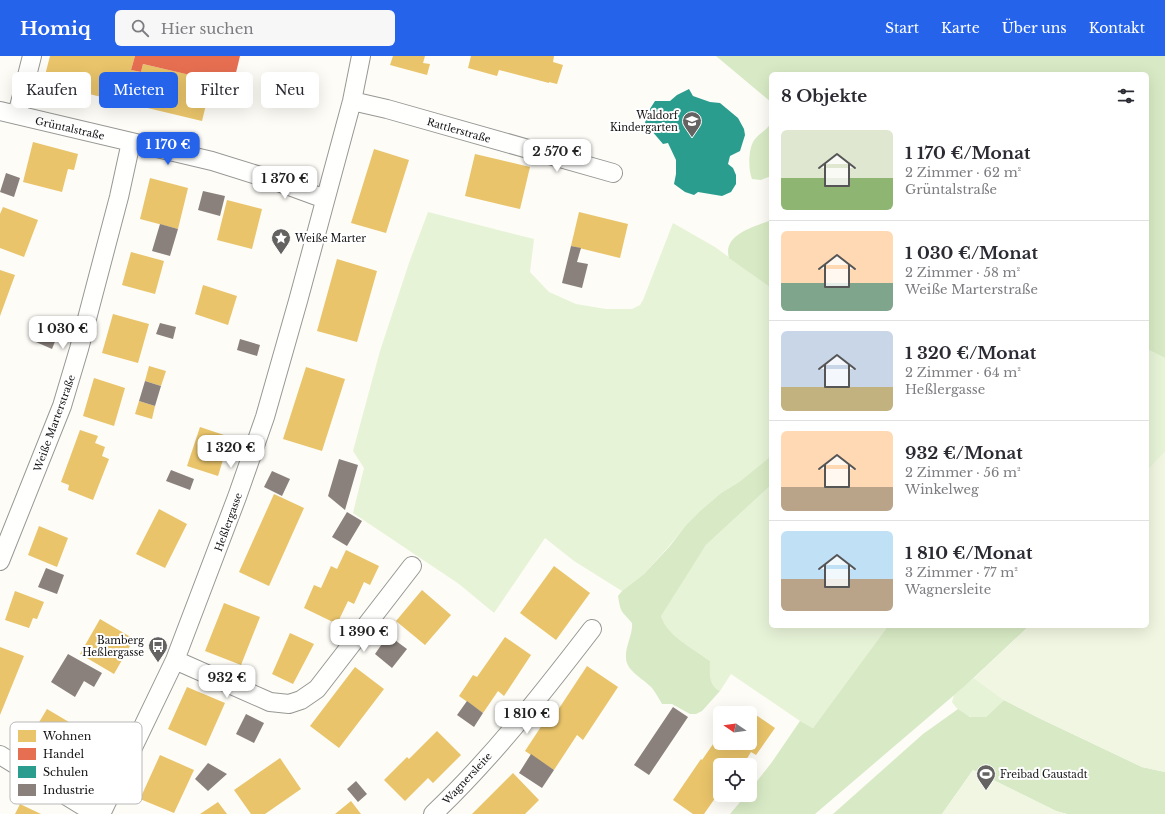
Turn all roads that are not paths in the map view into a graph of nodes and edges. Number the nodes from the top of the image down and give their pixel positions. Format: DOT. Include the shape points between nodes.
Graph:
graph roads {
  1 [pos="32,56"];
  2 [pos="361,56"];
  3 [pos="352,101"];
  4 [pos="8,113"];
  5 [pos="131,142"];
  6 [pos="613,173"];
  7 [pos="325,199"];
  8 [pos="0,561"];
  9 [pos="412,566"];
  10 [pos="592,630"];
  11 [pos="175,660"];
  12 [pos="142,729"];
  13 [pos="0,755"];
  14 [pos="10,760"];
  15 [pos="80,804"];
  16 [pos="106,804"];
  17 [pos="96,814"];
  18 [pos="101,814"];
  19 [pos="433,814"];
  1 -- 4 [label="street"];
  2 -- 3 [label="street, Heßlergasse"];
  3 -- 6 [label="street, Rattlerstraße"];
  3 -- 7 [label="street, Heßlergasse"];
  4 -- 5 [label="street, Grüntalstraße"];
  5 -- 7 [label="street, Grüntalstraße" via="212,161"];
  5 -- 8 [label="street, Weiße Marterstraße" via="99,273 62,406"];
  7 -- 11 [label="street, Heßlergasse" via="265,417"];
  9 -- 11 [label="street" via="317,689 301,700 289,704 270,702"];
  10 -- 19 [label="street, Wagnersleite" via="541,695 459,789"];
  11 -- 12 [label="street, Heßlergasse"];
  13 -- 14 [label="street"];
  15 -- 17 [label="street"];
  16 -- 18 [label="street, Heßlergasse"];
}
